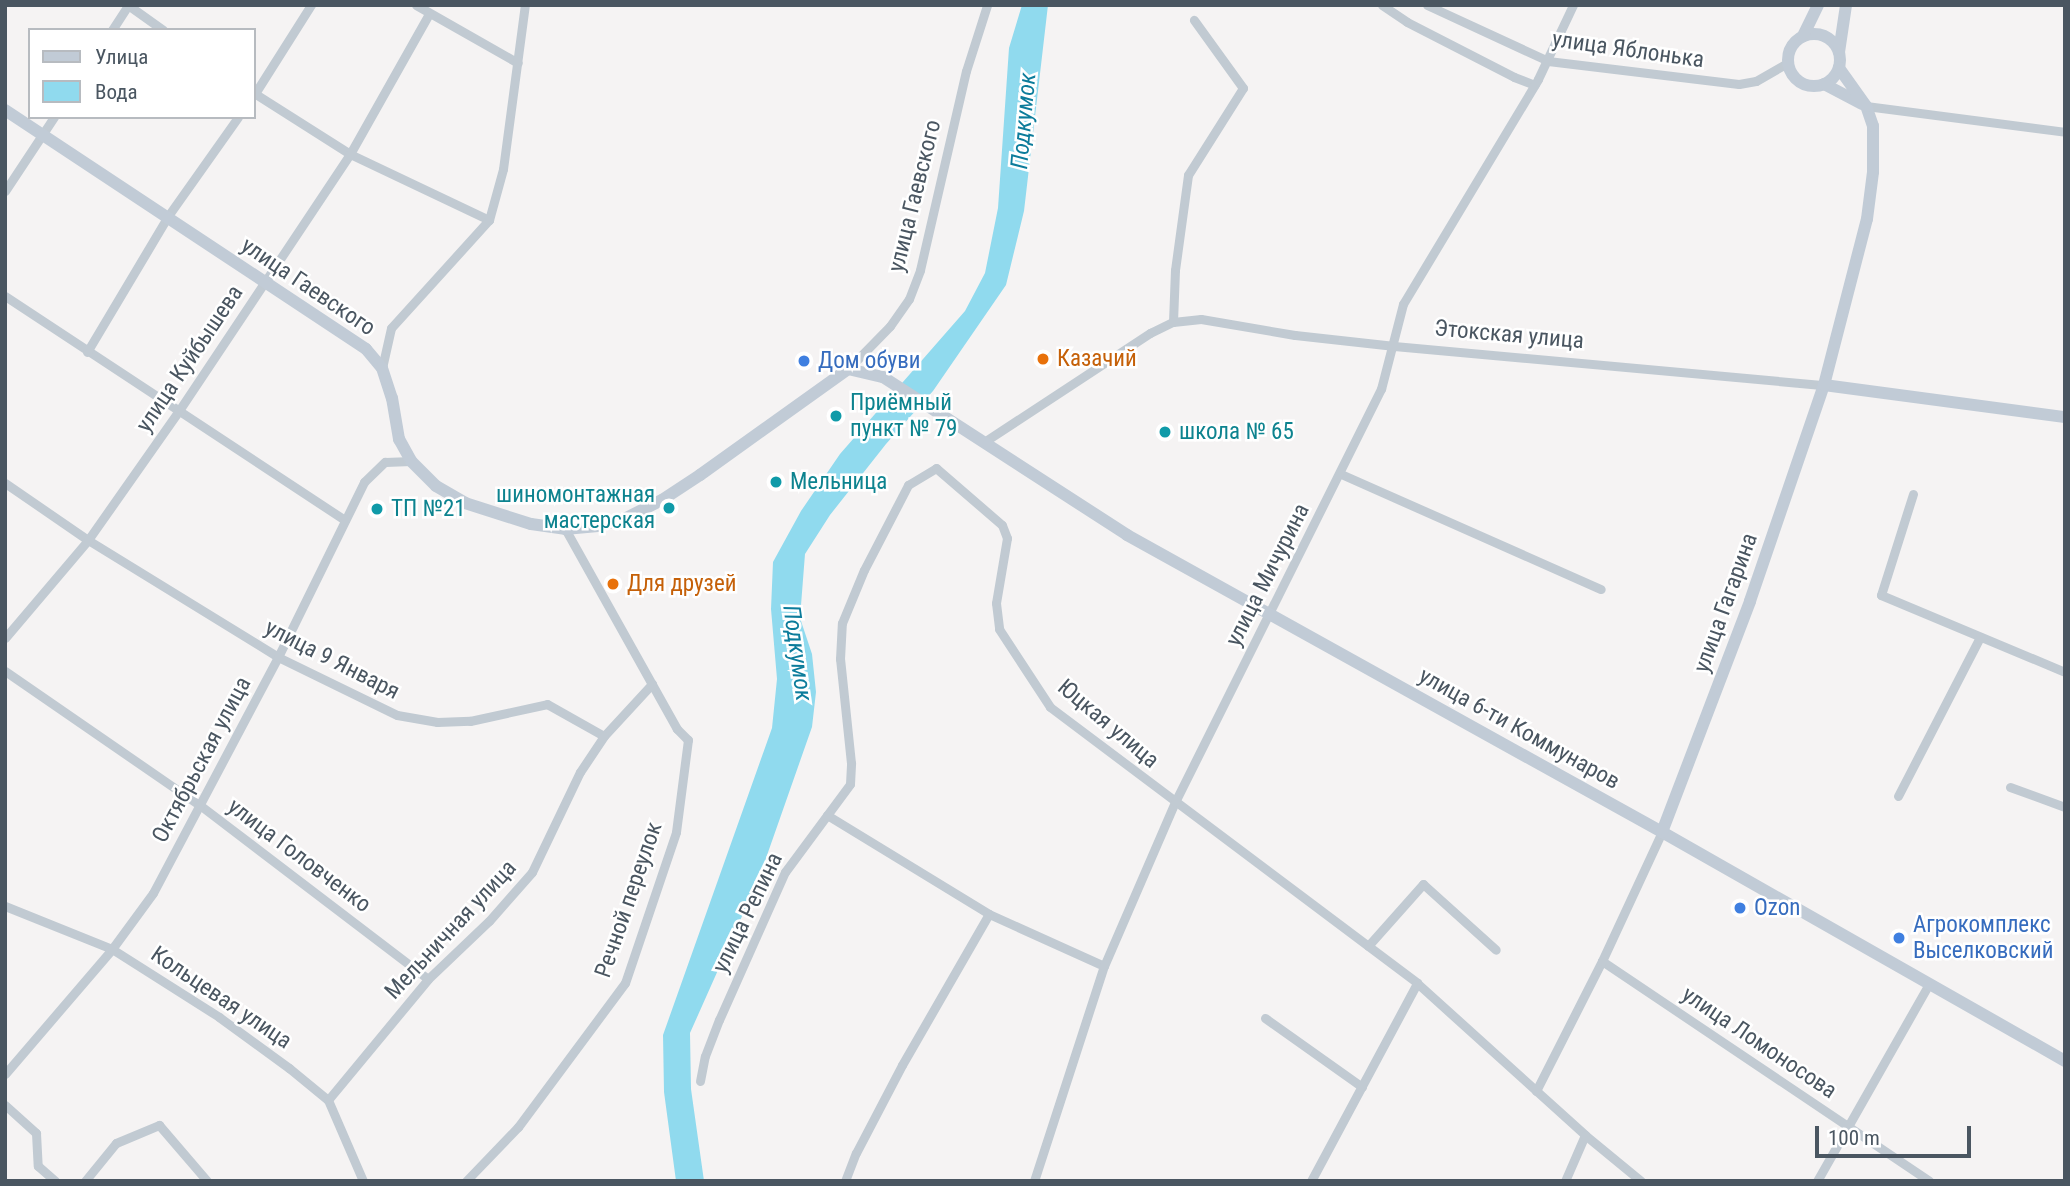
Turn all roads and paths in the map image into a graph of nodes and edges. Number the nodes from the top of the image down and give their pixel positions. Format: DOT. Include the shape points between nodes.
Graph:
graph roads {
  1 [pos="128,5"];
  2 [pos="311,5"];
  3 [pos="416,5"];
  4 [pos="525,5"];
  5 [pos="987,5"];
  6 [pos="1382,5"];
  7 [pos="1427,5"];
  8 [pos="1573,5"];
  9 [pos="1818,5"];
  10 [pos="1846,5"];
  11 [pos="429,15"];
  12 [pos="1194,20"];
  13 [pos="112,28"];
  14 [pos="160,28"];
  15 [pos="1803,36"];
  16 [pos="1839,52"];
  17 [pos="1548,61"];
  18 [pos="1787,62"];
  19 [pos="518,63"];
  20 [pos="1839,68"];
  21 [pos="1535,85"];
  22 [pos="1824,85"];
  23 [pos="256,91"];
  24 [pos="256,95"];
  25 [pos="1866,106"];
  26 [pos="5,110"];
  27 [pos="53,119"];
  28 [pos="237,119"];
  29 [pos="2065,132"];
  30 [pos="43,135"];
  31 [pos="350,154"];
  32 [pos="5,191"];
  33 [pos="168,216"];
  34 [pos="489,220"];
  35 [pos="265,282"];
  36 [pos="5,296"];
  37 [pos="1173,321"];
  38 [pos="1394,346"];
  39 [pos="87,352"];
  40 [pos="382,369"];
  41 [pos="848,369"];
  42 [pos="1824,386"];
  43 [pos="178,412"];
  44 [pos="2065,417"];
  45 [pos="984,442"];
  46 [pos="411,461"];
  47 [pos="936,468"];
  48 [pos="1341,474"];
  49 [pos="5,483"];
  50 [pos="1913,494"];
  51 [pos="345,520"];
  52 [pos="565,529"];
  53 [pos="88,540"];
  54 [pos="1601,589"];
  55 [pos="1269,616"];
  56 [pos="1980,637"];
  57 [pos="5,638"];
  58 [pos="278,657"];
  59 [pos="5,671"];
  60 [pos="2065,672"];
  61 [pos="652,684"];
  62 [pos="604,736"];
  63 [pos="2010,787"];
  64 [pos="1898,796"];
  65 [pos="1175,802"];
  66 [pos="201,806"];
  67 [pos="2065,807"];
  68 [pos="827,815"];
  69 [pos="1662,832"];
  70 [pos="5,906"];
  71 [pos="989,914"];
  72 [pos="1368,946"];
  73 [pos="112,949"];
  74 [pos="1496,950"];
  75 [pos="1602,961"];
  76 [pos="1104,966"];
  77 [pos="428,979"];
  78 [pos="1417,983"];
  79 [pos="1929,984"];
  80 [pos="1265,1018"];
  81 [pos="2065,1061"];
  82 [pos="5,1074"];
  83 [pos="700,1081"];
  84 [pos="1363,1087"];
  85 [pos="1536,1091"];
  86 [pos="328,1100"];
  87 [pos="5,1105"];
  88 [pos="1850,1127"];
  89 [pos="1585,1135"];
  90 [pos="55,1181"];
  91 [pos="85,1181"];
  92 [pos="207,1181"];
  93 [pos="363,1181"];
  94 [pos="466,1181"];
  95 [pos="845,1181"];
  96 [pos="1034,1181"];
  97 [pos="1311,1181"];
  98 [pos="1565,1181"];
  99 [pos="1641,1181"];
  100 [pos="1817,1181"];
  101 [pos="1929,1181"];
  1 -- 13 [label="street"];
  1 -- 14 [label="street"];
  2 -- 23 [label="street"];
  3 -- 11 [label="street"];
  4 -- 19 [label="street"];
  5 -- 41 [label="street, улица Гаевского" via="909,299"];
  6 -- 21 [label="street"];
  7 -- 17 [label="street, улица Яблонька"];
  8 -- 17 [label="street, улица Мичурина"];
  9 -- 15 [label="main road"];
  10 -- 16 [label="main road"];
  11 -- 19 [label="street"];
  11 -- 31 [label="street, улица Куйбышева"];
  12 -- 37 [label="street" via="1243,88 1188,175"];
  15 -- 16 [label="main road" via="1825,36"];
  15 -- 18 [label="main road" via="1794,42"];
  16 -- 20 [label="main road"];
  17 -- 18 [label="street, улица Яблонька" via="1739,84 1756,81"];
  17 -- 21 [label="street, улица Мичурина"];
  18 -- 22 [label="main road" via="1800,83"];
  19 -- 34 [label="street" via="503,169"];
  20 -- 22 [label="main road"];
  20 -- 25 [label="main road, улица Гагарина"];
  21 -- 38 [label="street, улица Мичурина" via="1403,304"];
  22 -- 25 [label="main road"];
  24 -- 31 [label="street"];
  25 -- 29 [label="street"];
  25 -- 42 [label="main road, улица Гагарина" via="1872,127 1873,172 1867,219"];
  26 -- 30 [label="main road, улица Гаевского"];
  27 -- 30 [label="street"];
  28 -- 33 [label="street"];
  30 -- 32 [label="street"];
  30 -- 33 [label="main road, улица Гаевского"];
  31 -- 34 [label="street"];
  31 -- 35 [label="street, улица Куйбышева"];
  33 -- 35 [label="main road, улица Гаевского"];
  33 -- 39 [label="street"];
  34 -- 40 [label="street" via="391,328"];
  35 -- 40 [label="main road, улица Гаевского" via="366,349"];
  35 -- 43 [label="street, улица Куйбышева"];
  36 -- 39 [label="street"];
  37 -- 38 [label="street, Этокская улица" via="1201,319"];
  37 -- 45 [label="street, Этокская улица"];
  38 -- 42 [label="street, Этокская улица"];
  38 -- 48 [label="street, улица Мичурина" via="1381,389"];
  39 -- 43 [label="street"];
  40 -- 46 [label="main road, улица Гаевского" via="399,439"];
  41 -- 45 [label="main road, улица 6-ти Коммунаров" via="883,377"];
  41 -- 52 [label="main road, улица Гаевского" via="662,500 624,519"];
  42 -- 44 [label="main road, Этокская улица"];
  42 -- 69 [label="main road, улица Гагарина" via="1750,601"];
  43 -- 51 [label="street"];
  43 -- 53 [label="street, улица Куйбышева"];
  45 -- 55 [label="main road, улица 6-ти Коммунаров" via="1127,535"];
  46 -- 51 [label="street, Октябрьская улица" via="386,462 378,469 364,482"];
  46 -- 52 [label="main road, улица Гаевского" via="436,486 464,503 531,524"];
  47 -- 65 [label="street, Юцкая улица" via="1002,525 1007,538 996,603 999,629 1050,707"];
  47 -- 68 [label="street, улица Репина" via="908,485 842,623 840,659 850,784"];
  48 -- 54 [label="street"];
  48 -- 55 [label="street, улица Мичурина"];
  49 -- 53 [label="street, улица 9 Января"];
  50 -- 56 [label="street" via="1881,595"];
  51 -- 58 [label="street, Октябрьская улица"];
  52 -- 61 [label="street, Речной переулок"];
  53 -- 57 [label="street, улица Куйбышева"];
  53 -- 58 [label="street, улица 9 Января"];
  55 -- 65 [label="street, улица Мичурина"];
  55 -- 69 [label="main road, улица 6-ти Коммунаров"];
  56 -- 60 [label="street"];
  56 -- 64 [label="street"];
  58 -- 62 [label="street, улица 9 Января" via="397,715 437,722 470,721 547,704"];
  58 -- 66 [label="street, Октябрьская улица"];
  59 -- 66 [label="street, улица Головченко"];
  61 -- 62 [label="street"];
  61 -- 94 [label="street, Речной переулок" via="688,740 676,832 625,983 518,1127"];
  62 -- 77 [label="street, Мельничная улица" via="580,772 532,872"];
  63 -- 67 [label="street"];
  65 -- 72 [label="street, Юцкая улица"];
  65 -- 76 [label="street, улица Мичурина"];
  66 -- 73 [label="street, Октябрьская улица" via="153,893"];
  66 -- 77 [label="street, улица Головченко"];
  68 -- 71 [label="street"];
  68 -- 83 [label="street, улица Репина" via="785,872 719,1020"];
  69 -- 75 [label="street, улица Гагарина"];
  69 -- 79 [label="main road, улица 6-ти Коммунаров"];
  70 -- 73 [label="street, Кольцевая улица"];
  71 -- 76 [label="street"];
  71 -- 95 [label="street" via="902,1065"];
  72 -- 74 [label="street" via="1423,884"];
  72 -- 78 [label="street, Юцкая улица"];
  73 -- 82 [label="street, Октябрьская улица"];
  73 -- 86 [label="street, Кольцевая улица" via="219,1017"];
  75 -- 85 [label="street, улица Гагарина"];
  75 -- 88 [label="street, улица Ломоносова"];
  76 -- 96 [label="street, улица Мичурина"];
  77 -- 86 [label="street, Мельничная улица"];
  78 -- 84 [label="street"];
  78 -- 85 [label="street, Юцкая улица"];
  79 -- 81 [label="main road, улица 6-ти Коммунаров"];
  79 -- 88 [label="street"];
  80 -- 84 [label="street"];
  84 -- 97 [label="street"];
  85 -- 89 [label="street, Юцкая улица"];
  86 -- 93 [label="street, Кольцевая улица"];
  87 -- 90 [label="street" via="36,1133 38,1166"];
  88 -- 100 [label="street"];
  88 -- 101 [label="street, улица Ломоносова"];
  89 -- 98 [label="street"];
  89 -- 99 [label="street, Юцкая улица"];
  91 -- 92 [label="street" via="116,1143 159,1125"];
}
